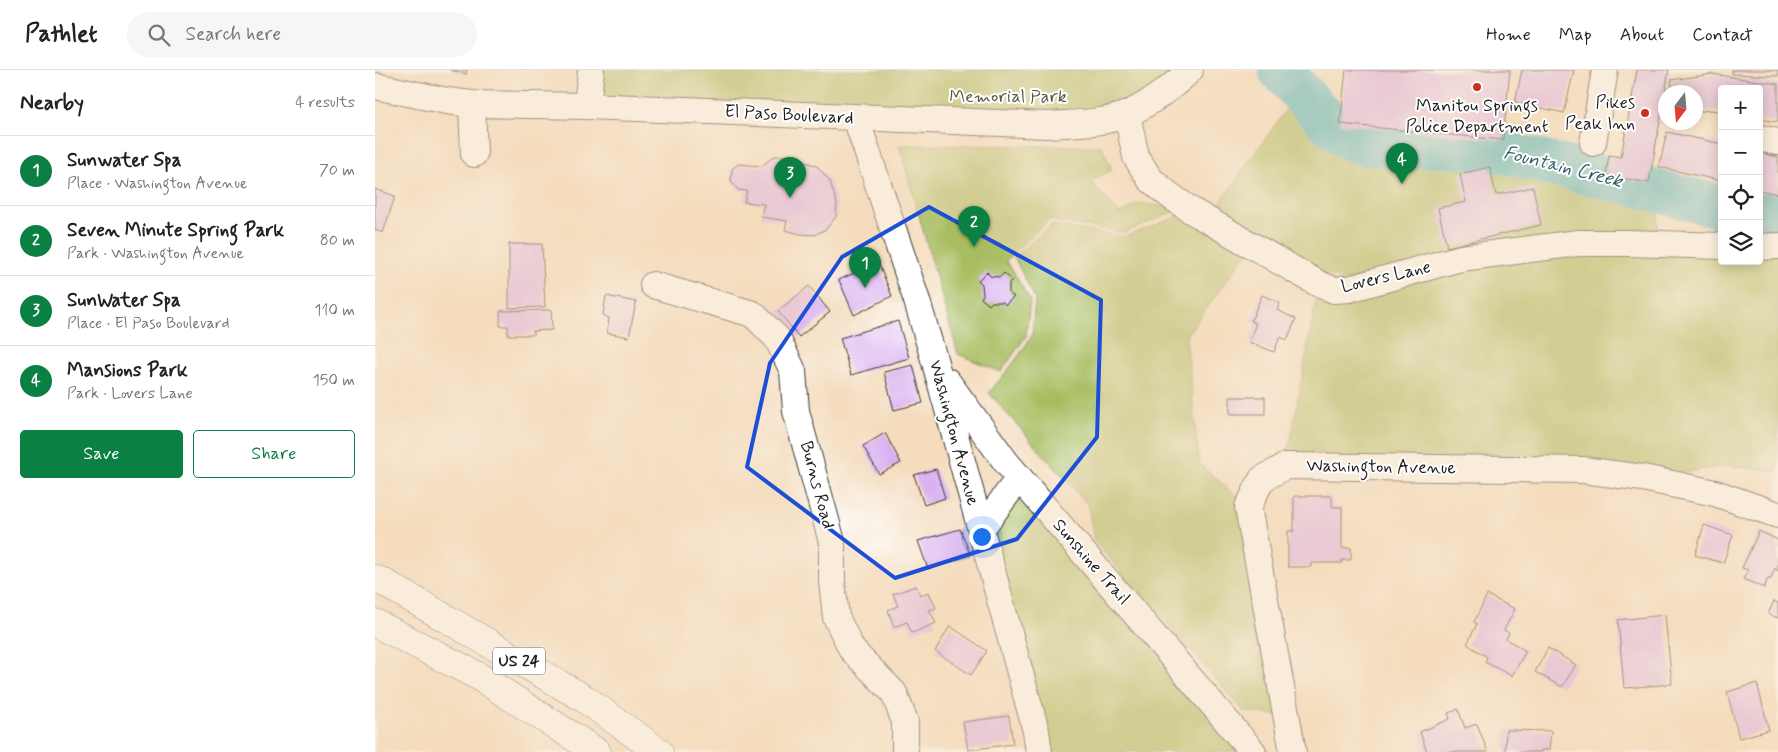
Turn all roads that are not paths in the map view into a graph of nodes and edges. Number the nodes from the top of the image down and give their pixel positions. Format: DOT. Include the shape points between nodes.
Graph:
graph roads {
  1 [pos="591,70"];
  2 [pos="1190,70"];
  3 [pos="1605,70"];
  4 [pos="375,86"];
  5 [pos="471,104"];
  6 [pos="587,106"];
  7 [pos="1127,114"];
  8 [pos="855,118"];
  9 [pos="1763,139"];
  10 [pos="1778,142"];
  11 [pos="1593,143"];
  12 [pos="474,154"];
  13 [pos="1718,246"];
  14 [pos="1778,246"];
  15 [pos="1763,247"];
  16 [pos="653,285"];
  17 [pos="936,366"];
  18 [pos="1019,478"];
  19 [pos="1778,515"];
  20 [pos="981,529"];
  21 [pos="375,579"];
  22 [pos="375,623"];
  23 [pos="597,752"];
  24 [pos="659,752"];
  25 [pos="905,752"];
  26 [pos="1039,752"];
  27 [pos="1253,752"];
  28 [pos="1293,752"];
  1 -- 6 [label="street"];
  2 -- 7 [label="street, El Paso Boulevard" via="1162,93"];
  3 -- 11 [label="street"];
  4 -- 5 [label="street, El Paso Boulevard"];
  5 -- 6 [label="street, El Paso Boulevard"];
  5 -- 12 [label="street"];
  6 -- 8 [label="street, El Paso Boulevard"];
  7 -- 8 [label="street, El Paso Boulevard" via="1097,121 1047,124"];
  7 -- 13 [label="street, Lovers Lane" via="1136,157 1150,179 1192,211 1334,290 1349,289 1461,258 1578,243"];
  8 -- 17 [label="street, Washington Avenue"];
  9 -- 10 [label="street"];
  14 -- 15 [label="street"];
  16 -- 25 [label="street, Burns Road" via="753,314 777,338 793,370 796,411 832,542 836,617 852,650 894,694 905,722"];
  17 -- 18 [label="street, Sunshine Trail"];
  17 -- 20 [label="street, Washington Avenue"];
  18 -- 20 [label="street"];
  18 -- 27 [label="street, Sunshine Trail"];
  19 -- 28 [label="street, Washington Avenue" via="1715,493 1583,470 1286,466 1262,479 1248,506"];
  20 -- 26 [label="street, Washington Avenue"];
  21 -- 24 [label="highway, US 24" via="585,699"];
  22 -- 23 [label="highway, US 24" via="478,676"];
}
